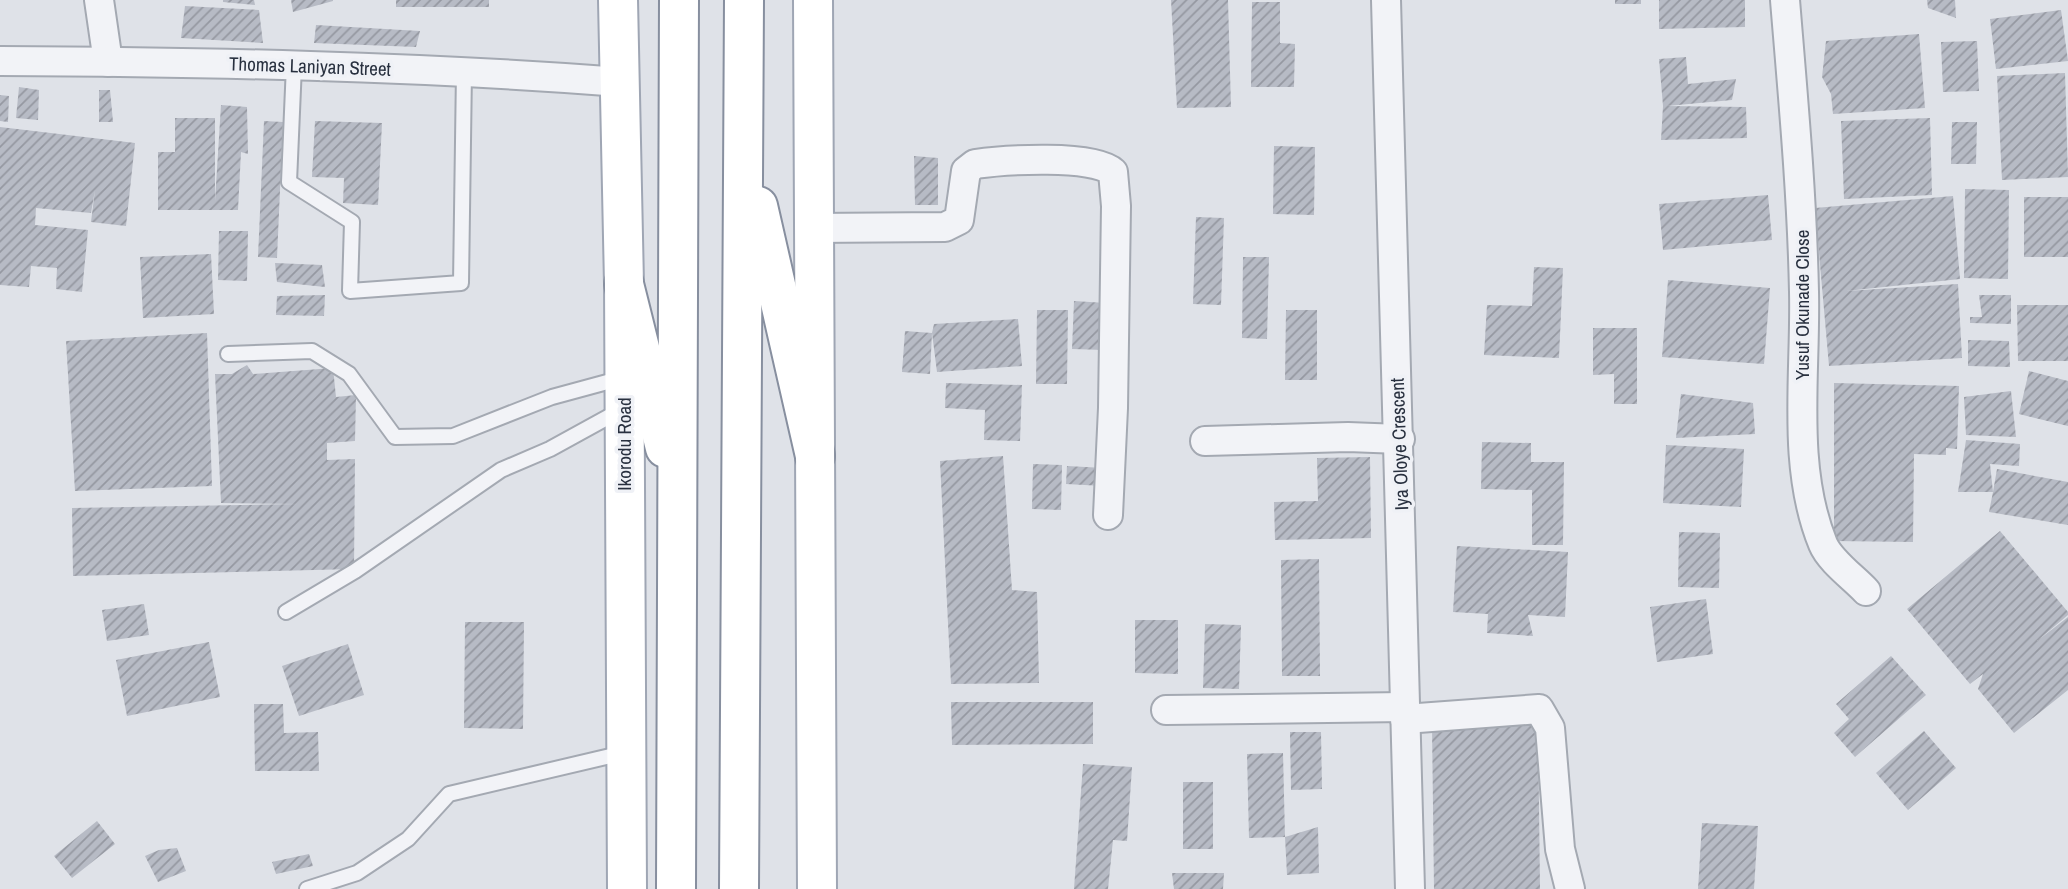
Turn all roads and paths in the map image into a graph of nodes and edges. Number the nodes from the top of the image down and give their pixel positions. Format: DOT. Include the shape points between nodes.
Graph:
graph roads {
  1 [pos="99,0"];
  2 [pos="618,0"];
  3 [pos="678,0"];
  4 [pos="744,0"];
  5 [pos="813,0"];
  6 [pos="1386,0"];
  7 [pos="1785,0"];
  8 [pos="0,61"];
  9 [pos="108,62"];
  10 [pos="294,65"];
  11 [pos="464,71"];
  12 [pos="620,82"];
  13 [pos="744,145"];
  14 [pos="812,228"];
  15 [pos="624,284"];
  16 [pos="228,354"];
  17 [pos="623,393"];
  18 [pos="1399,439"];
  19 [pos="1205,442"];
  20 [pos="815,456"];
  21 [pos="679,504"];
  22 [pos="1108,515"];
  23 [pos="1866,591"];
  24 [pos="286,612"];
  25 [pos="1166,710"];
  26 [pos="1405,713"];
  27 [pos="628,751"];
  28 [pos="307,889"];
  29 [pos="627,889"];
  30 [pos="676,889"];
  31 [pos="739,889"];
  32 [pos="817,889"];
  33 [pos="1410,889"];
  34 [pos="1570,889"];
  1 -- 9 [label="street"];
  2 -- 12 [label="main road, Ikorodu Road"];
  3 -- 21 [label="main road"];
  4 -- 13 [label="main road"];
  5 -- 14 [label="main road"];
  6 -- 18 [label="street, Iya Oloye Crescent"];
  7 -- 23 [label="street, Yusuf Okunade Close" via="1802,232 1805,455 1824,547"];
  8 -- 9 [label="street, Thomas Laniyan Street"];
  9 -- 10 [label="street, Thomas Laniyan Street"];
  10 -- 11 [label="street, Thomas Laniyan Street"];
  10 -- 11 [label="lane" via="289,182 352,222 350,291 461,283"];
  11 -- 12 [label="street, Thomas Laniyan Street"];
  12 -- 15 [label="main road, Ikorodu Road"];
  13 -- 20 [label="main road"];
  13 -- 31 [label="main road"];
  14 -- 20 [label="main road"];
  14 -- 22 [label="street" via="945,227 959,220 966,171 975,164 1072,161 1106,165 1113,172 1116,206"];
  15 -- 17 [label="main road, Ikorodu Road"];
  15 -- 21 [label="main road"];
  16 -- 17 [label="lane" via="312,351 349,374 395,438 453,436 552,397"];
  17 -- 24 [label="lane" via="550,449 501,470 355,571"];
  17 -- 27 [label="main road, Ikorodu Road"];
  18 -- 19 [label="street"];
  18 -- 26 [label="street, Iya Oloye Crescent"];
  20 -- 32 [label="main road"];
  21 -- 30 [label="main road"];
  25 -- 26 [label="street"];
  26 -- 33 [label="street, Iya Oloye Crescent"];
  26 -- 34 [label="street" via="1539,709 1550,728 1560,849"];
  27 -- 28 [label="lane" via="449,794 408,839 388,853 357,873"];
  27 -- 29 [label="main road, Ikorodu Road"];
}
